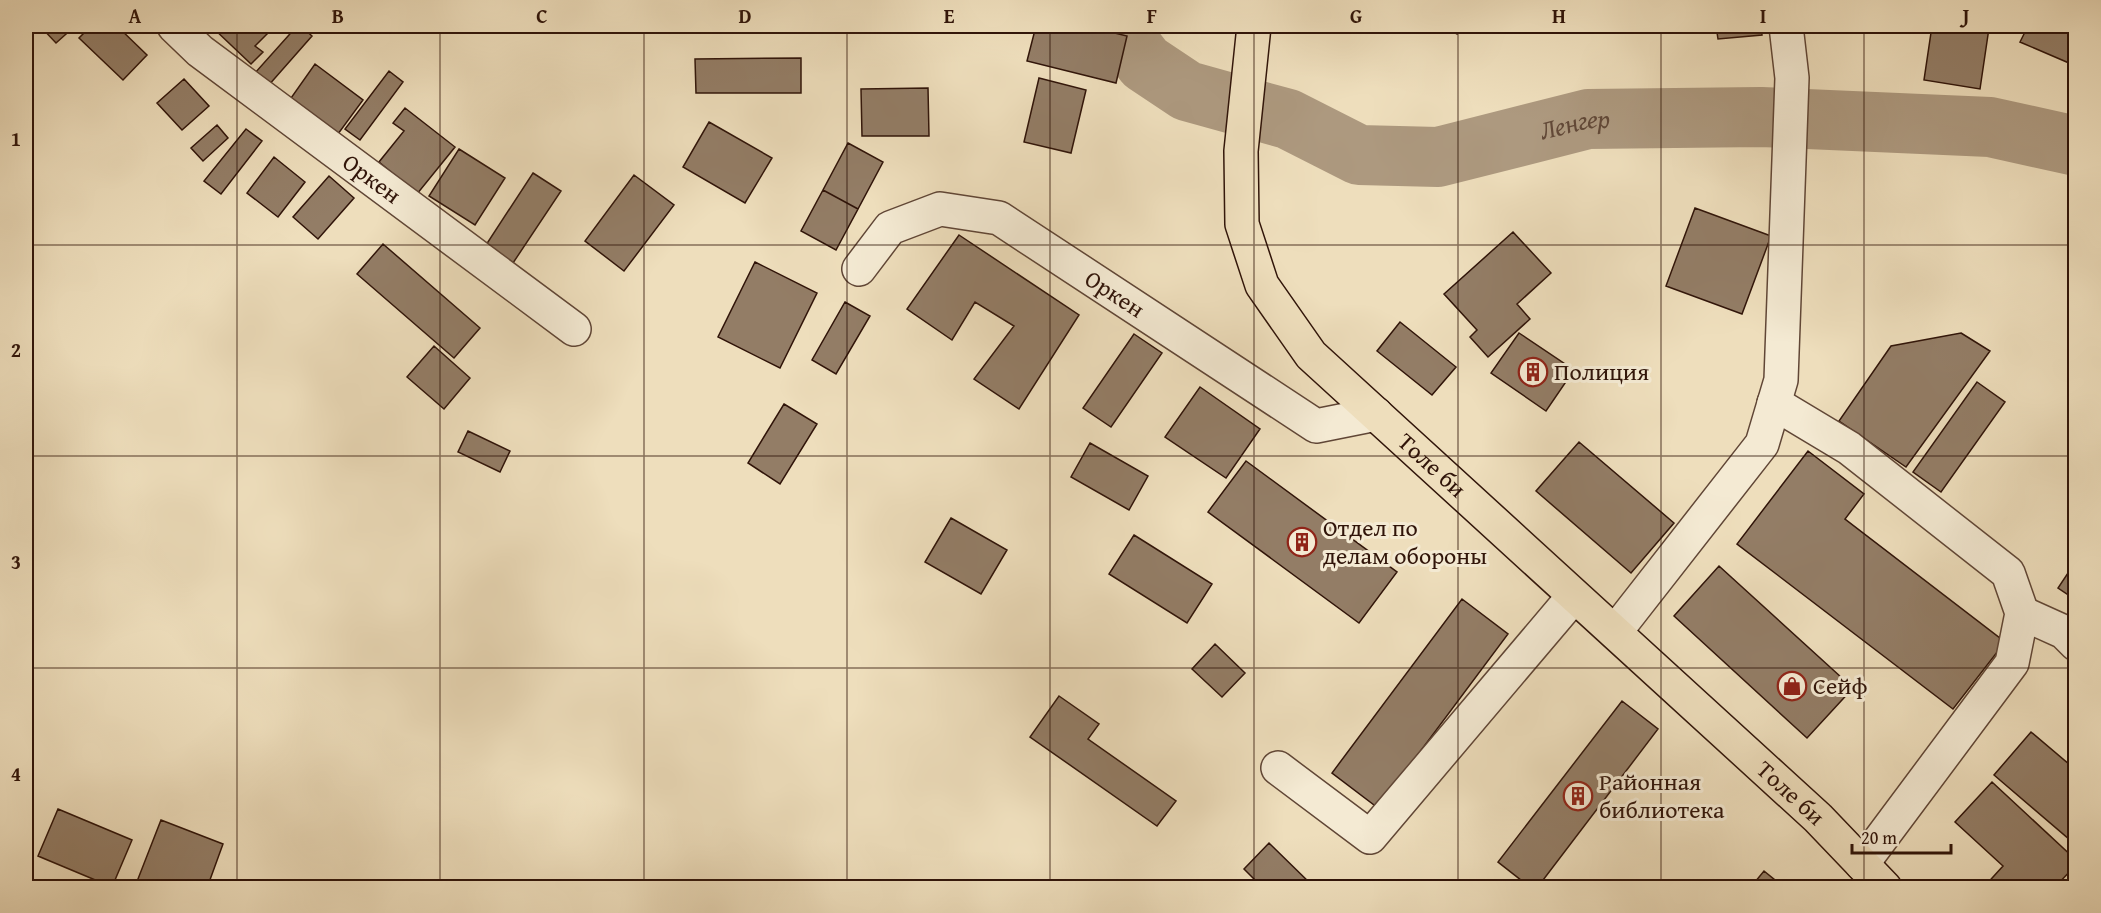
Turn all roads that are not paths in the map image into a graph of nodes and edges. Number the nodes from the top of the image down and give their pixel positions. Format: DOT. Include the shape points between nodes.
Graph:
graph roads {
  1 [pos="174,26"];
  2 [pos="1254,26"];
  3 [pos="1786,26"];
  4 [pos="859,269"];
  5 [pos="574,329"];
  6 [pos="1774,402"];
  7 [pos="1376,414"];
  8 [pos="1574,596"];
  9 [pos="2022,613"];
  10 [pos="1615,633"];
  11 [pos="2076,644"];
  12 [pos="1278,768"];
  13 [pos="1862,864"];
  14 [pos="1885,888"];
  1 -- 5 [label="street, Оркен" via="200,51"];
  2 -- 7 [label="main road, Толе би" via="1241,151 1242,224 1262,285 1311,354"];
  3 -- 6 [label="street" via="1792,78 1781,380"];
  4 -- 7 [label="street, Оркен" via="890,228 940,209 999,218 1316,426"];
  6 -- 9 [label="street" via="1849,448 2008,573"];
  6 -- 10 [label="street" via="1762,444"];
  7 -- 8 [label="main road, Толе би"];
  8 -- 10 [label="main road, Толе би"];
  8 -- 12 [label="street" via="1370,837"];
  9 -- 11 [label="street" via="2064,632"];
  9 -- 13 [label="street" via="2013,663"];
  10 -- 13 [label="main road, Толе би"];
  13 -- 14 [label="main road, Толе би"];
}
